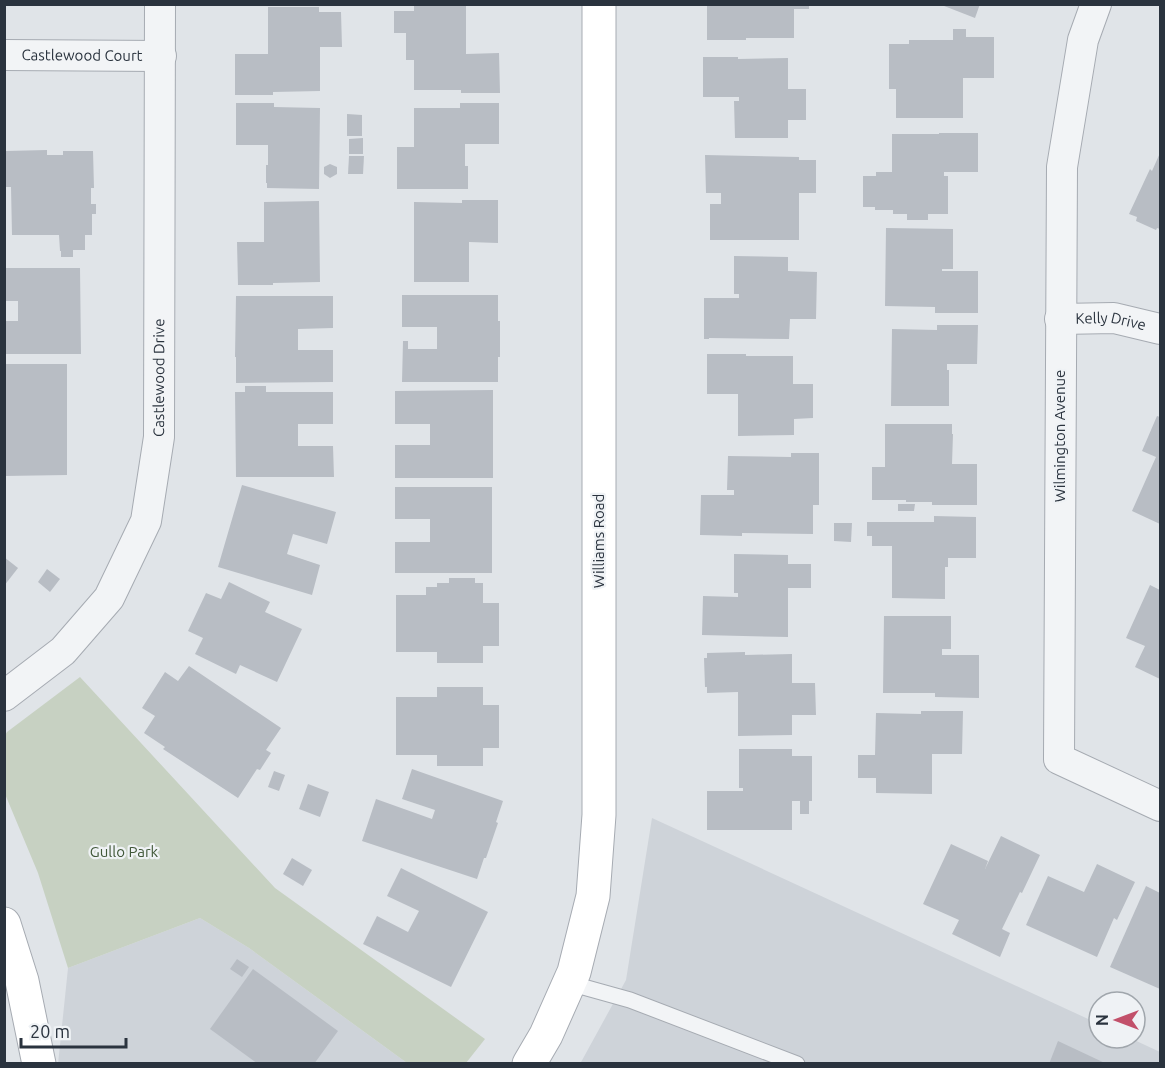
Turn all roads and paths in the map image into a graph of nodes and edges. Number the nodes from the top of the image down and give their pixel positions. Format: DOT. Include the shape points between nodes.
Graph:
graph roads {
  1 [pos="160,4"];
  2 [pos="599,4"];
  3 [pos="1096,4"];
  4 [pos="4,55"];
  5 [pos="161,56"];
  6 [pos="1060,319"];
  7 [pos="1161,329"];
  8 [pos="4,696"];
  9 [pos="1161,806"];
  10 [pos="4,924"];
  11 [pos="569,983"];
  12 [pos="39,1064"];
  13 [pos="529,1064"];
  14 [pos="797,1064"];
  1 -- 5 [label="street, Castlewood Drive"];
  2 -- 11 [label="street, Williams Road" via="599,815 593,896"];
  3 -- 6 [label="street, Wilmington Avenue" via="1083,40 1062,167"];
  4 -- 5 [label="street, Castlewood Court"];
  5 -- 8 [label="street, Castlewood Drive" via="159,437 146,521 109,598 63,651"];
  6 -- 7 [label="street, Kelly Drive" via="1114,318"];
  6 -- 9 [label="street, Wilmington Avenue" via="1059,759"];
  10 -- 12 [label="street" via="22,981"];
  11 -- 13 [label="street, Williams Road"];
  11 -- 14 [label="lane" via="630,999"];
}
